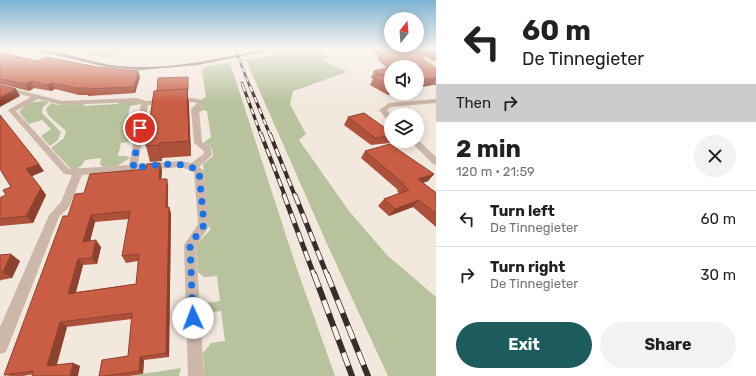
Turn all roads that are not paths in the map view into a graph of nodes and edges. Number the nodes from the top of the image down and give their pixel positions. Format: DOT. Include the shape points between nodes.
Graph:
graph roads {
  1 [pos="112,67"];
  2 [pos="172,67"];
  3 [pos="0,87"];
  4 [pos="36,97"];
  5 [pos="436,101"];
  6 [pos="145,102"];
  7 [pos="385,108"];
  8 [pos="421,148"];
  9 [pos="436,162"];
  10 [pos="192,167"];
  11 [pos="133,168"];
  12 [pos="78,172"];
  13 [pos="0,346"];
  14 [pos="196,376"];
  1 -- 2 [label="main road"];
  3 -- 4 [label="street"];
  4 -- 6 [label="street" via="62,103 138,100"];
  4 -- 12 [label="street" via="12,110 67,172"];
  5 -- 7 [label="street" via="389,105"];
  6 -- 10 [label="street" via="200,101 200,106 196,109 198,143 208,150 208,155"];
  6 -- 11 [label="street"];
  8 -- 9 [label="street"];
  10 -- 11 [label="street" via="181,164"];
  10 -- 14 [label="street" via="199,171 204,225 190,245"];
  11 -- 12 [label="street"];
  12 -- 13 [label="street" via="65,204 54,215"];
}
